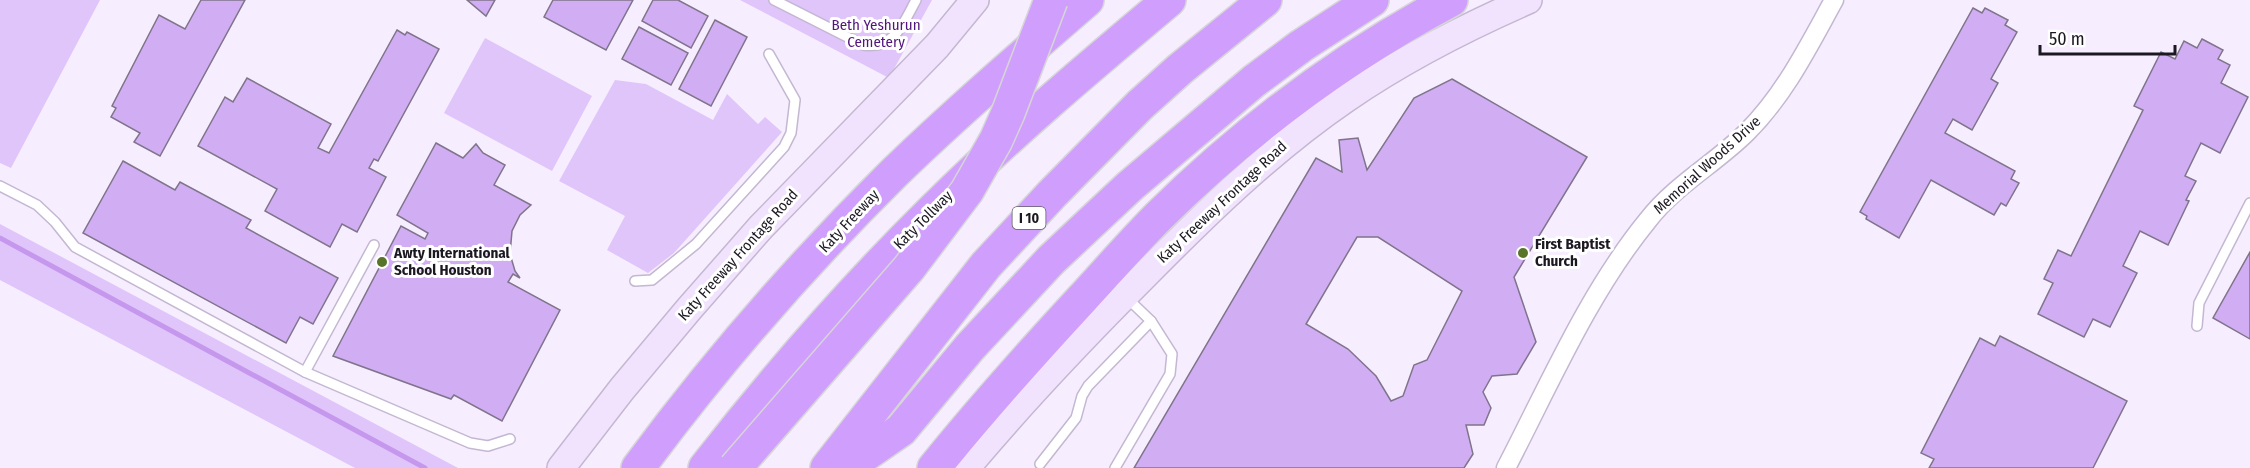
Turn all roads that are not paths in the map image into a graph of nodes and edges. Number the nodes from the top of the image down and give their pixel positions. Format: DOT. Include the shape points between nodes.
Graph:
graph roads {
  1 [pos="774,0"];
  2 [pos="916,0"];
  3 [pos="975,0"];
  4 [pos="1051,0"];
  5 [pos="1069,0"];
  6 [pos="1087,0"];
  7 [pos="1169,0"];
  8 [pos="1265,0"];
  9 [pos="1451,0"];
  10 [pos="1528,0"];
  11 [pos="1827,0"];
  12 [pos="1834,0"];
  13 [pos="1368,3"];
  14 [pos="1823,20"];
  15 [pos="769,54"];
  16 [pos="0,186"];
  17 [pos="2250,203"];
  18 [pos="374,245"];
  19 [pos="635,281"];
  20 [pos="1124,296"];
  21 [pos="1151,321"];
  22 [pos="2197,326"];
  23 [pos="305,372"];
  24 [pos="510,439"];
  25 [pos="1040,464"];
  26 [pos="561,468"];
  27 [pos="638,468"];
  28 [pos="705,468"];
  29 [pos="735,468"];
  30 [pos="758,468"];
  31 [pos="827,468"];
  32 [pos="846,468"];
  33 [pos="934,468"];
  34 [pos="966,468"];
  35 [pos="1115,468"];
  36 [pos="1506,468"];
  1 -- 2 [label="lane" via="872,47 885,44 895,35"];
  3 -- 26 [label="main road, Katy Freeway Frontage Road" via="937,46 761,227 630,380"];
  4 -- 29 [label="highway, bridge" via="1008,113 967,191 909,268"];
  5 -- 30 [label="highway" via="1018,130 971,216 924,277"];
  6 -- 27 [label="highway, Katy Freeway" via="894,174 738,344"];
  7 -- 28 [label="highway, Katy Tollway" via="1074,80 932,211 800,351"];
  8 -- 31 [label="highway, I 10" via="1140,105 1036,211 986,265"];
  9 -- 33 [label="highway" via="1339,67 1265,122 1158,216 1043,340"];
  10 -- 20 [label="main road, Katy Freeway Frontage Road" via="1429,46 1301,130 1240,183"];
  11 -- 14 [label="street, Memorial Woods Drive"];
  12 -- 14 [label="street, Memorial Woods Drive"];
  13 -- 32 [label="highway" via="1254,81 1138,179 1043,268 901,430"];
  14 -- 36 [label="street, Memorial Woods Drive" via="1774,102 1745,134 1650,217 1620,254"];
  15 -- 19 [label="lane" via="795,100 791,133 784,147 696,244 652,280"];
  16 -- 23 [label="lane" via="37,205 75,247"];
  17 -- 22 [label="lane" via="2199,303"];
  18 -- 23 [label="lane"];
  20 -- 21 [label="lane"];
  20 -- 34 [label="main road, Katy Freeway Frontage Road"];
  21 -- 25 [label="lane" via="1088,386 1076,418"];
  21 -- 35 [label="lane" via="1169,348 1173,363"];
  23 -- 24 [label="lane" via="470,443 488,446"];
}
